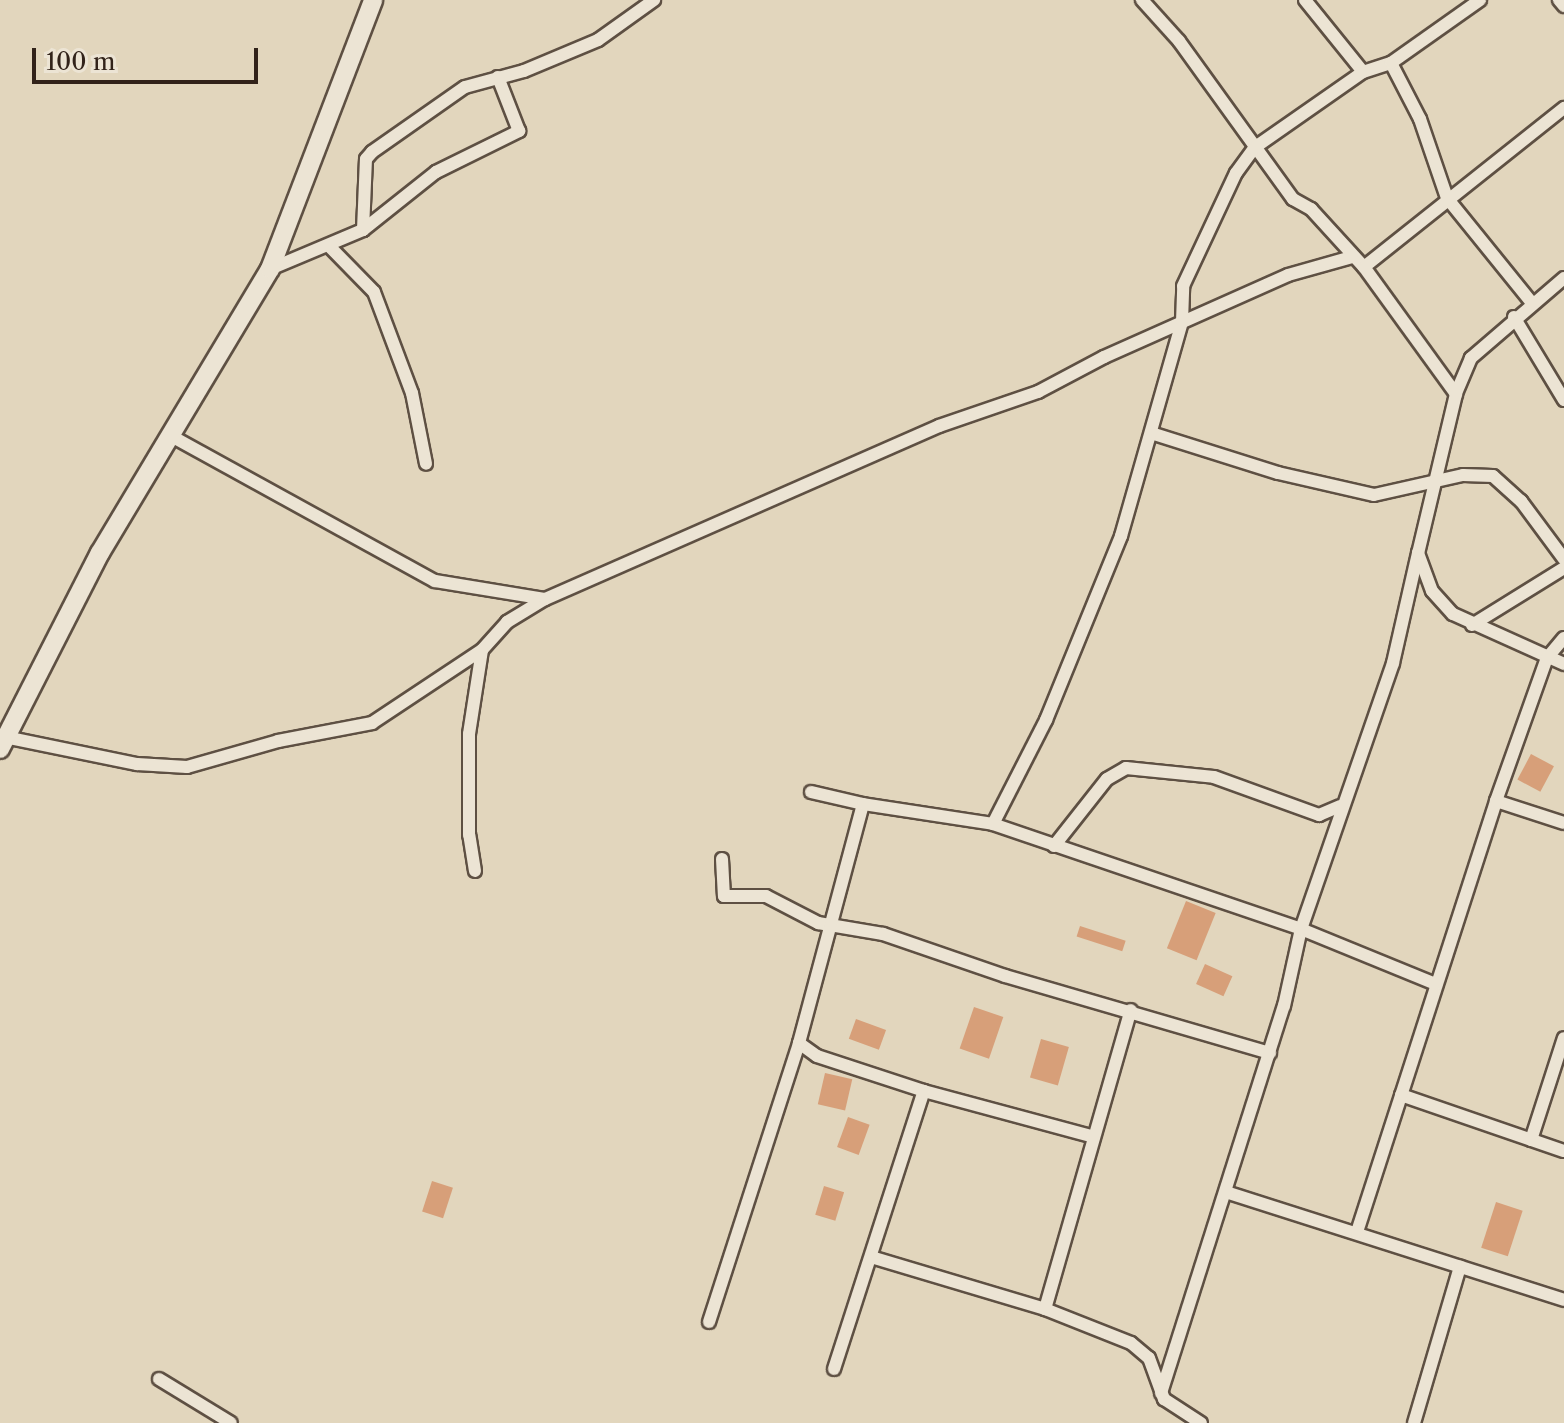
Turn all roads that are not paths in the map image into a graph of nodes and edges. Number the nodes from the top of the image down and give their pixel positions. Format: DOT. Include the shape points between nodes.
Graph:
graph roads {
  1 [pos="373,0"];
  2 [pos="654,0"];
  3 [pos="1142,0"];
  4 [pos="1305,0"];
  5 [pos="1479,0"];
  6 [pos="1559,0"];
  7 [pos="1564,6"];
  8 [pos="1391,63"];
  9 [pos="1363,72"];
  10 [pos="498,77"];
  11 [pos="1564,109"];
  12 [pos="1254,148"];
  13 [pos="1447,198"];
  14 [pos="363,230"];
  15 [pos="329,246"];
  16 [pos="1352,257"];
  17 [pos="1364,267"];
  18 [pos="270,269"];
  19 [pos="1564,278"];
  20 [pos="1532,303"];
  21 [pos="1514,317"];
  22 [pos="1182,322"];
  23 [pos="1456,394"];
  24 [pos="1564,400"];
  25 [pos="1151,433"];
  26 [pos="171,436"];
  27 [pos="426,464"];
  28 [pos="1437,481"];
  29 [pos="1418,553"];
  30 [pos="1564,559"];
  31 [pos="1564,568"];
  32 [pos="545,599"];
  33 [pos="1472,625"];
  34 [pos="1564,638"];
  35 [pos="482,650"];
  36 [pos="1547,658"];
  37 [pos="1564,664"];
  38 [pos="2,741"];
  39 [pos="811,792"];
  40 [pos="1496,801"];
  41 [pos="863,804"];
  42 [pos="1340,806"];
  43 [pos="1564,823"];
  44 [pos="993,824"];
  45 [pos="1054,846"];
  46 [pos="722,859"];
  47 [pos="475,871"];
  48 [pos="831,927"];
  49 [pos="1301,929"];
  50 [pos="1436,984"];
  51 [pos="1131,1010"];
  52 [pos="1564,1038"];
  53 [pos="799,1043"];
  54 [pos="1270,1053"];
  55 [pos="924,1091"];
  56 [pos="1401,1095"];
  57 [pos="1091,1136"];
  58 [pos="1531,1140"];
  59 [pos="1564,1151"];
  60 [pos="1226,1192"];
  61 [pos="1357,1232"];
  62 [pos="871,1257"];
  63 [pos="1460,1267"];
  64 [pos="1564,1300"];
  65 [pos="1045,1309"];
  66 [pos="709,1322"];
  67 [pos="834,1369"];
  68 [pos="159,1379"];
  69 [pos="1161,1393"];
  70 [pos="231,1423"];
  71 [pos="1201,1423"];
  72 [pos="1414,1423"];
  1 -- 18 [label="street"];
  2 -- 10 [label="street" via="598,40"];
  3 -- 12 [label="street" via="1179,41"];
  4 -- 9 [label="street"];
  5 -- 8 [label="street"];
  6 -- 7 [label="street"];
  8 -- 9 [label="street"];
  8 -- 13 [label="street" via="1420,119"];
  9 -- 12 [label="street"];
  10 -- 14 [label="street" via="465,87 368,155"];
  10 -- 14 [label="street" via="519,131 436,172"];
  11 -- 13 [label="street"];
  12 -- 16 [label="street" via="1293,199 1311,209"];
  12 -- 22 [label="street" via="1236,173 1183,286"];
  13 -- 17 [label="street"];
  13 -- 20 [label="street"];
  14 -- 15 [label="street"];
  15 -- 18 [label="street"];
  15 -- 27 [label="street" via="374,292 412,393"];
  16 -- 17 [label="street"];
  16 -- 22 [label="street" via="1288,275"];
  17 -- 23 [label="street"];
  18 -- 26 [label="street"];
  19 -- 20 [label="street"];
  20 -- 21 [label="street"];
  21 -- 23 [label="street" via="1471,358"];
  21 -- 24 [label="street"];
  22 -- 25 [label="street"];
  22 -- 32 [label="street" via="1038,392 939,426"];
  23 -- 28 [label="street"];
  25 -- 28 [label="street" via="1278,473 1374,495"];
  25 -- 44 [label="street" via="1121,536 1080,641"];
  26 -- 32 [label="street" via="435,581"];
  26 -- 38 [label="street" via="100,553"];
  28 -- 29 [label="street"];
  28 -- 30 [label="street" via="1483,475 1504,482"];
  29 -- 33 [label="street" via="1432,591"];
  29 -- 42 [label="street" via="1393,663"];
  31 -- 33 [label="street"];
  32 -- 35 [label="street" via="507,622"];
  33 -- 36 [label="street"];
  34 -- 36 [label="street"];
  35 -- 38 [label="street" via="372,723 187,767"];
  35 -- 47 [label="street" via="469,734 469,835"];
  36 -- 37 [label="street"];
  36 -- 40 [label="street"];
  39 -- 41 [label="street"];
  40 -- 43 [label="street"];
  40 -- 50 [label="street"];
  41 -- 44 [label="street"];
  41 -- 48 [label="street"];
  42 -- 45 [label="street" via="1319,815 1214,777 1126,768 1107,779"];
  42 -- 49 [label="street"];
  44 -- 45 [label="street"];
  45 -- 49 [label="street"];
  46 -- 48 [label="street" via="724,896 766,896"];
  48 -- 51 [label="street" via="883,934 1005,976"];
  48 -- 53 [label="street"];
  49 -- 50 [label="street"];
  49 -- 54 [label="street"];
  50 -- 56 [label="street"];
  51 -- 54 [label="street"];
  51 -- 57 [label="street"];
  52 -- 58 [label="street"];
  53 -- 55 [label="street" via="817,1056"];
  53 -- 66 [label="street"];
  54 -- 60 [label="street"];
  55 -- 57 [label="street"];
  55 -- 62 [label="street"];
  56 -- 58 [label="street"];
  56 -- 61 [label="street"];
  57 -- 65 [label="street"];
  58 -- 59 [label="street"];
  60 -- 61 [label="street"];
  60 -- 69 [label="street"];
  61 -- 63 [label="street"];
  62 -- 65 [label="street"];
  62 -- 67 [label="street"];
  63 -- 64 [label="street"];
  63 -- 72 [label="street"];
  65 -- 69 [label="street" via="1142,1351"];
  68 -- 70 [label="street"];
  69 -- 71 [label="street" via="1174,1409"];
}
